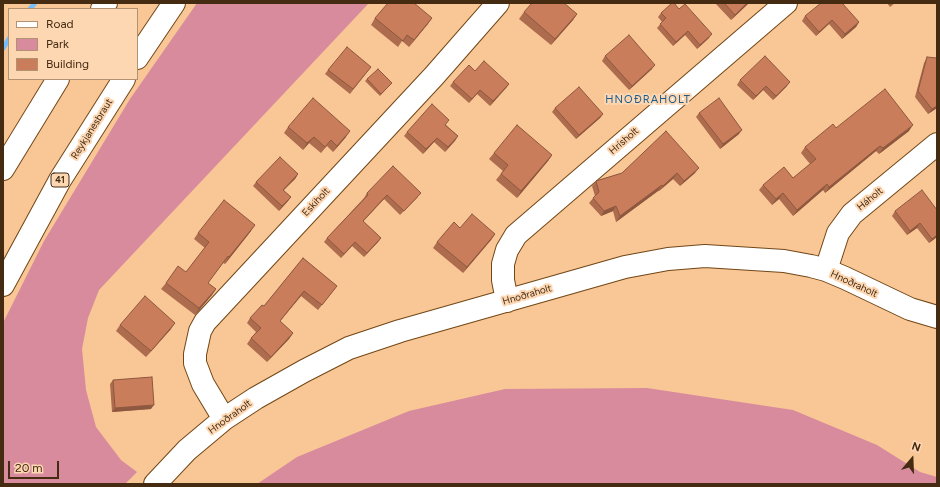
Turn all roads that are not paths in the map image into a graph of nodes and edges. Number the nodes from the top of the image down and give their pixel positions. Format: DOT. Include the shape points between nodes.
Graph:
graph roads {
  1 [pos="174,3"];
  2 [pos="498,3"];
  3 [pos="786,3"];
  4 [pos="138,57"];
  5 [pos="57,80"];
  6 [pos="123,80"];
  7 [pos="937,144"];
  8 [pos="3,169"];
  9 [pos="826,270"];
  10 [pos="3,285"];
  11 [pos="507,301"];
  12 [pos="937,317"];
  13 [pos="224,419"];
  14 [pos="154,484"];
  1 -- 4 [label="main road"];
  2 -- 13 [label="main road, Eskiholt" via="434,76 205,322 200,331 195,363 203,384"];
  3 -- 11 [label="main road, Hrísholt" via="516,235 507,250 503,264"];
  5 -- 8 [label="main road"];
  6 -- 10 [label="main road, Reykjanesbraut / 41" via="60,180"];
  7 -- 9 [label="main road, Háholt" via="852,214 838,233"];
  9 -- 11 [label="main road, Hnoðraholt" via="784,261 697,257 624,267"];
  9 -- 12 [label="main road, Hnoðraholt" via="910,309"];
  11 -- 13 [label="main road, Hnoðraholt" via="350,348 256,398"];
  13 -- 14 [label="main road, Hnoðraholt" via="187,450"];
}
